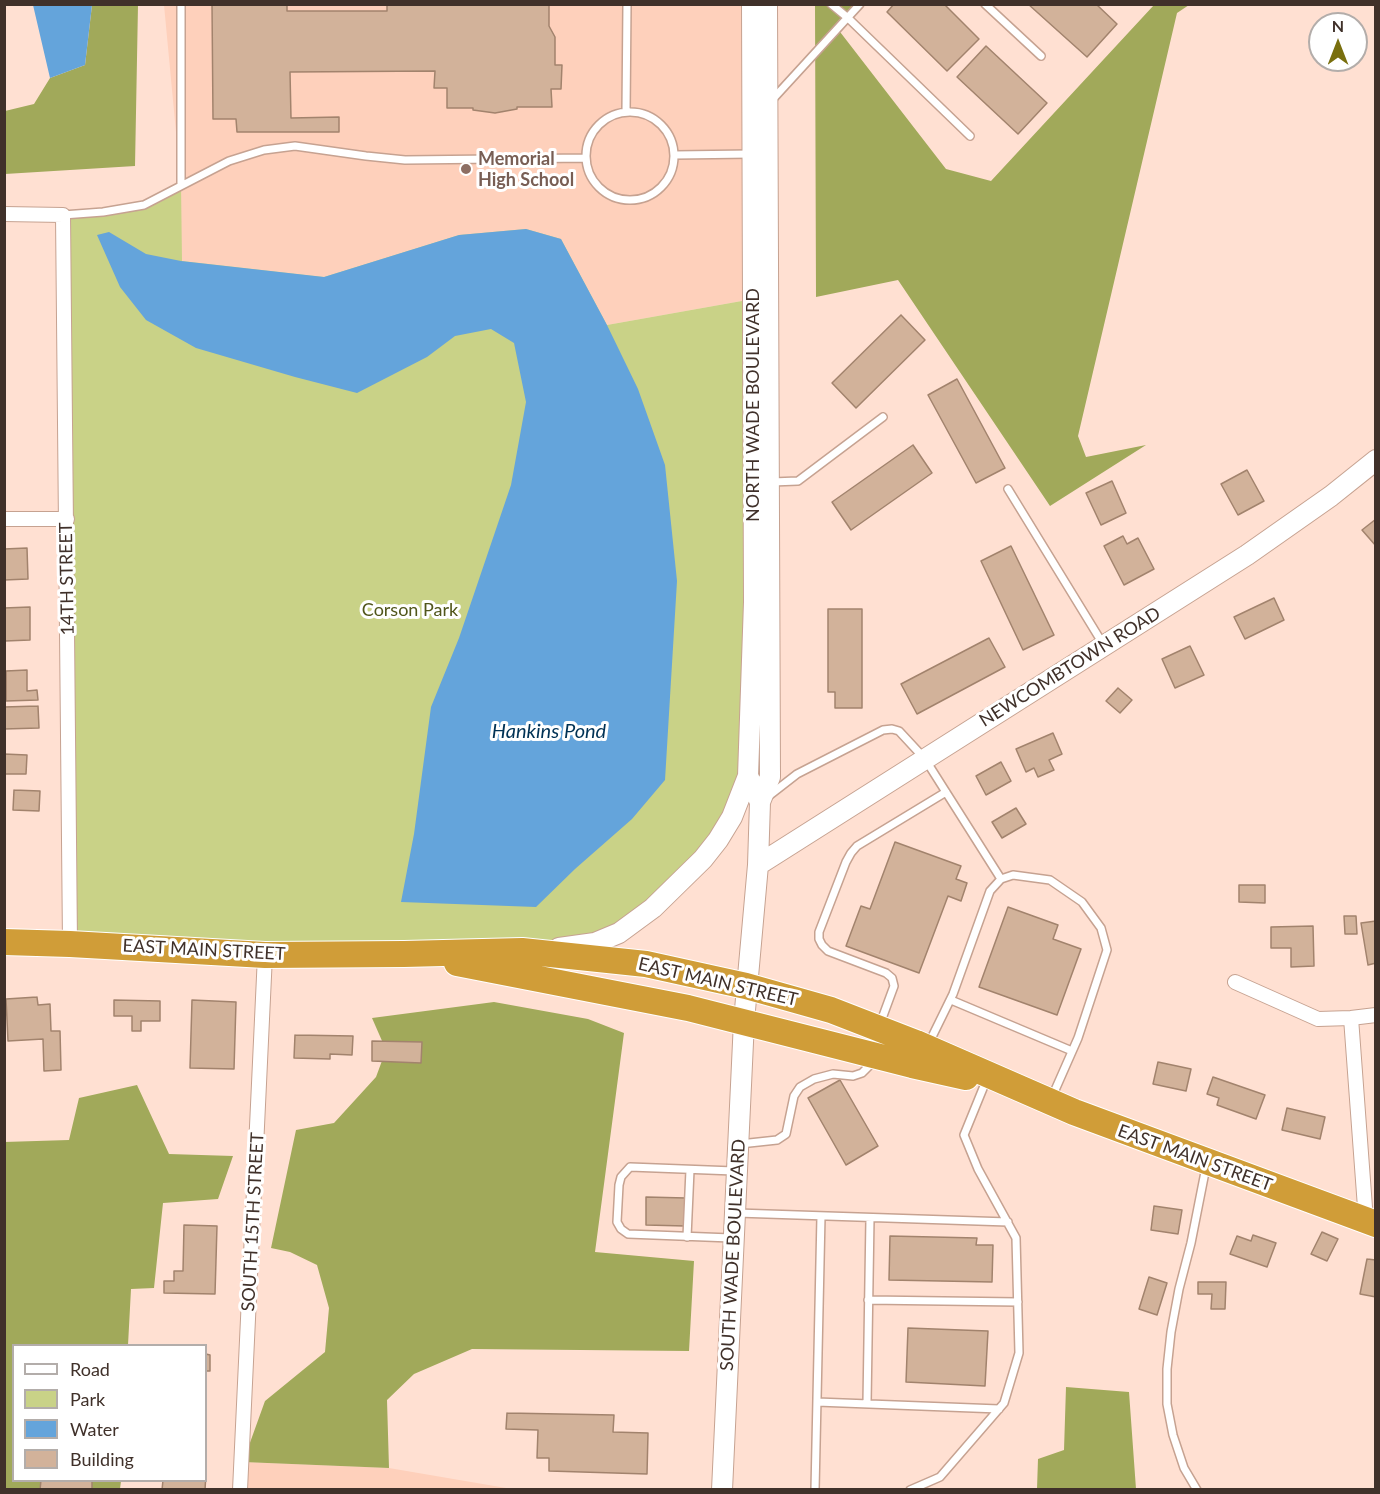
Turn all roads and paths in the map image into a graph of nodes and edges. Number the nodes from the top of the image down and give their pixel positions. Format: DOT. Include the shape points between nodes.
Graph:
graph roads {
  1 [pos="181,4"];
  2 [pos="627,4"];
  3 [pos="752,4"];
  4 [pos="767,4"];
  5 [pos="831,4"];
  6 [pos="860,4"];
  7 [pos="985,4"];
  8 [pos="848,18"];
  9 [pos="1041,56"];
  10 [pos="768,105"];
  11 [pos="627,112"];
  12 [pos="970,136"];
  13 [pos="760,152"];
  14 [pos="675,155"];
  15 [pos="586,158"];
  16 [pos="182,185"];
  17 [pos="4,214"];
  18 [pos="63,215"];
  19 [pos="883,417"];
  20 [pos="1376,460"];
  21 [pos="761,483"];
  22 [pos="1008,489"];
  23 [pos="4,519"];
  24 [pos="67,519"];
  25 [pos="1104,646"];
  26 [pos="925,759"];
  27 [pos="748,776"];
  28 [pos="946,792"];
  29 [pos="760,802"];
  30 [pos="758,865"];
  31 [pos="1001,879"];
  32 [pos="4,942"];
  33 [pos="70,944"];
  34 [pos="522,951"];
  35 [pos="266,954"];
  36 [pos="404,954"];
  37 [pos="1235,982"];
  38 [pos="746,986"];
  39 [pos="951,1000"];
  40 [pos="1376,1015"];
  41 [pos="1351,1018"];
  42 [pos="744,1021"];
  43 [pos="878,1028"];
  44 [pos="927,1047"];
  45 [pos="1072,1051"];
  46 [pos="872,1055"];
  47 [pos="986,1081"];
  48 [pos="1016,1087"];
  49 [pos="1049,1102"];
  50 [pos="738,1145"];
  51 [pos="1207,1162"];
  52 [pos="690,1170"];
  53 [pos="737,1171"];
  54 [pos="735,1213"];
  55 [pos="822,1216"];
  56 [pos="870,1218"];
  57 [pos="1008,1222"];
  58 [pos="1371,1222"];
  59 [pos="687,1237"];
  60 [pos="734,1238"];
  61 [pos="868,1300"];
  62 [pos="1018,1302"];
  63 [pos="817,1402"];
  64 [pos="867,1403"];
  65 [pos="999,1408"];
  66 [pos="240,1490"];
  67 [pos="722,1490"];
  68 [pos="814,1490"];
  69 [pos="910,1490"];
  70 [pos="1197,1490"];
  1 -- 16 [label="lane"];
  2 -- 11 [label="lane"];
  3 -- 13 [label="main road, NORTH WADE BOULEVARD"];
  4 -- 10 [label="main road, NORTH WADE BOULEVARD"];
  5 -- 8 [label="lane"];
  6 -- 8 [label="lane"];
  7 -- 9 [label="lane"];
  8 -- 10 [label="lane"];
  8 -- 12 [label="lane"];
  10 -- 13 [label="main road, NORTH WADE BOULEVARD"];
  11 -- 14 [label="lane" via="655,118 673,141"];
  11 -- 15 [label="lane" via="613,115 593,132"];
  13 -- 14 [label="lane"];
  13 -- 21 [label="main road, NORTH WADE BOULEVARD"];
  14 -- 15 [label="lane" via="665,184 639,200 624,200 597,186"];
  15 -- 16 [label="lane" via="405,160 295,146 229,161"];
  16 -- 18 [label="lane" via="144,205"];
  17 -- 18 [label="street"];
  18 -- 24 [label="street, 14TH STREET"];
  19 -- 21 [label="lane" via="798,481"];
  20 -- 25 [label="main road, NEWCOMBTOWN ROAD" via="1274,537"];
  21 -- 27 [label="main road, NORTH WADE BOULEVARD"];
  21 -- 29 [label="main road, NORTH WADE BOULEVARD" via="770,777"];
  22 -- 25 [label="lane"];
  23 -- 24 [label="street"];
  24 -- 33 [label="street, 14TH STREET"];
  25 -- 26 [label="main road, NEWCOMBTOWN ROAD"];
  26 -- 28 [label="lane"];
  26 -- 29 [label="lane" via="899,731 883,730 797,774"];
  26 -- 30 [label="main road, NEWCOMBTOWN ROAD"];
  27 -- 29 [label="main road, NORTH WADE BOULEVARD"];
  27 -- 34 [label="main road" via="718,840 653,909 619,933 595,943"];
  28 -- 31 [label="lane"];
  28 -- 43 [label="lane" via="856,846 819,932 828,951 892,978 894,986"];
  29 -- 30 [label="main road, NORTH WADE BOULEVARD"];
  30 -- 38 [label="main road, NORTH WADE BOULEVARD"];
  31 -- 39 [label="lane" via="990,891"];
  31 -- 45 [label="lane" via="1013,875 1050,880 1082,902 1101,928 1107,950"];
  32 -- 33 [label="highway, EAST MAIN STREET"];
  33 -- 35 [label="highway, EAST MAIN STREET"];
  34 -- 36 [label="highway, EAST MAIN STREET"];
  34 -- 38 [label="highway, EAST MAIN STREET" via="646,964"];
  35 -- 36 [label="highway, EAST MAIN STREET"];
  35 -- 66 [label="street, SOUTH 15TH STREET"];
  36 -- 42 [label="highway, EAST MAIN STREET"];
  37 -- 41 [label="street" via="1318,1018"];
  38 -- 42 [label="main road, NORTH WADE BOULEVARD"];
  38 -- 43 [label="highway, EAST MAIN STREET"];
  39 -- 44 [label="lane"];
  39 -- 45 [label="lane"];
  40 -- 41 [label="street"];
  41 -- 58 [label="street"];
  42 -- 46 [label="highway, EAST MAIN STREET"];
  42 -- 50 [label="main road, SOUTH WADE BOULEVARD"];
  43 -- 44 [label="highway, EAST MAIN STREET"];
  44 -- 48 [label="highway, EAST MAIN STREET"];
  45 -- 49 [label="lane"];
  46 -- 47 [label="highway, EAST MAIN STREET"];
  46 -- 50 [label="lane" via="862,1073 833,1074 800,1087 794,1096 786,1134 777,1140"];
  47 -- 48 [label="highway, EAST MAIN STREET"];
  47 -- 57 [label="lane" via="964,1135"];
  48 -- 49 [label="highway, EAST MAIN STREET"];
  49 -- 51 [label="highway, EAST MAIN STREET"];
  50 -- 53 [label="main road, SOUTH WADE BOULEVARD"];
  51 -- 58 [label="highway, EAST MAIN STREET"];
  51 -- 70 [label="lane" via="1179,1289 1167,1369 1167,1404 1173,1436"];
  52 -- 53 [label="lane"];
  52 -- 59 [label="lane"];
  52 -- 59 [label="lane" via="630,1167 619,1185 617,1222 628,1234"];
  53 -- 54 [label="main road, SOUTH WADE BOULEVARD"];
  54 -- 55 [label="lane"];
  54 -- 60 [label="main road, SOUTH WADE BOULEVARD"];
  55 -- 56 [label="lane"];
  55 -- 63 [label="lane"];
  56 -- 57 [label="lane"];
  56 -- 61 [label="lane"];
  57 -- 62 [label="lane" via="1017,1238"];
  59 -- 60 [label="lane"];
  60 -- 67 [label="main road, SOUTH WADE BOULEVARD"];
  61 -- 62 [label="lane"];
  61 -- 64 [label="lane"];
  62 -- 65 [label="lane" via="1019,1353"];
  63 -- 64 [label="lane"];
  63 -- 68 [label="lane"];
  64 -- 65 [label="lane"];
  65 -- 69 [label="lane" via="940,1477"];
}
